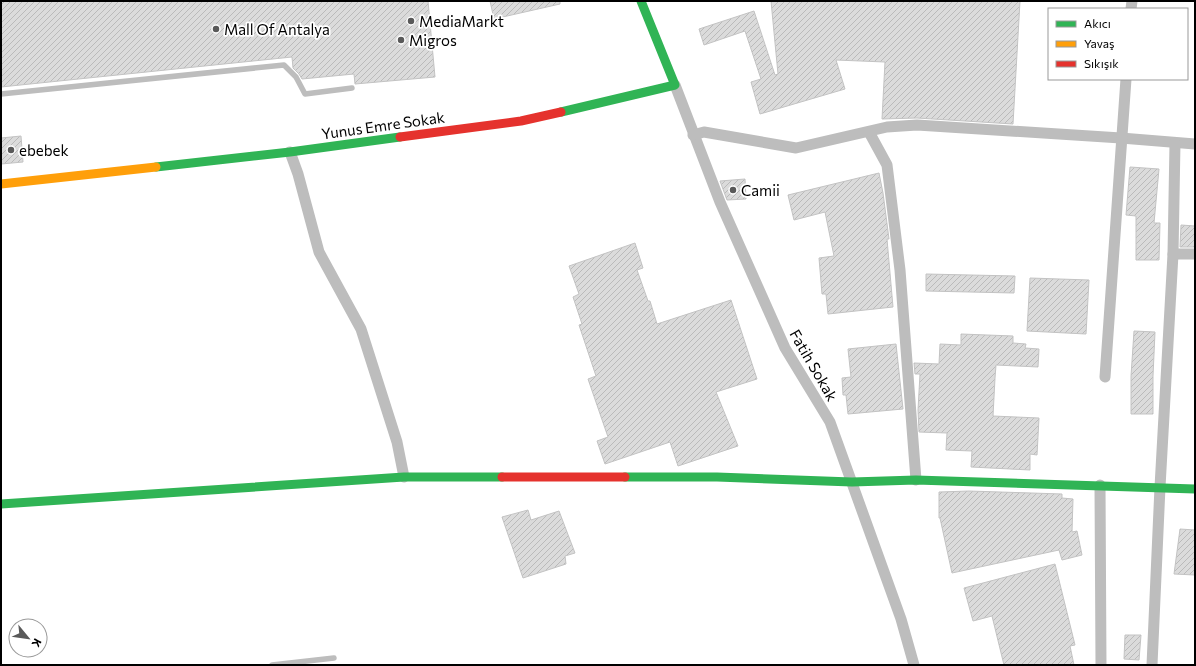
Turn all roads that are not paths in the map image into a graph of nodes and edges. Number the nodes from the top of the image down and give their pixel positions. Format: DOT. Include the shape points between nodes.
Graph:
graph roads {
  1 [pos="641,1"];
  2 [pos="1126,80"];
  3 [pos="675,85"];
  4 [pos="352,88"];
  5 [pos="1,94"];
  6 [pos="869,132"];
  7 [pos="693,135"];
  8 [pos="1121,138"];
  9 [pos="1176,143"];
  10 [pos="1195,144"];
  11 [pos="290,152"];
  12 [pos="1,184"];
  13 [pos="1173,254"];
  14 [pos="1195,254"];
  15 [pos="1104,377"];
  16 [pos="404,477"];
  17 [pos="916,480"];
  18 [pos="852,482"];
  19 [pos="1100,485"];
  20 [pos="1160,487"];
  21 [pos="1195,489"];
  22 [pos="1,504"];
  23 [pos="334,658"];
  24 [pos="272,665"];
  25 [pos="914,665"];
  26 [pos="1101,665"];
  27 [pos="1152,665"];
  1 -- 3 [label="street"];
  2 -- 8 [label="street"];
  3 -- 7 [label="street, Fatih Sokak"];
  3 -- 11 [label="street, Yunus Emre Sokak" via="521,121"];
  4 -- 5 [label="lane" via="305,94 296,77 284,65"];
  6 -- 7 [label="street" via="796,148 704,132"];
  6 -- 8 [label="street" via="917,125"];
  6 -- 17 [label="street" via="887,164 900,270"];
  7 -- 18 [label="street, Fatih Sokak" via="785,348 830,422"];
  8 -- 9 [label="street"];
  8 -- 15 [label="street"];
  9 -- 10 [label="street"];
  9 -- 13 [label="street"];
  11 -- 12 [label="street, Yunus Emre Sokak"];
  11 -- 16 [label="street" via="319,252 361,330 397,442"];
  13 -- 14 [label="street"];
  13 -- 20 [label="street"];
  16 -- 18 [label="street" via="717,477"];
  16 -- 22 [label="street"];
  17 -- 18 [label="street"];
  17 -- 19 [label="street"];
  18 -- 25 [label="street, Fatih Sokak" via="901,619"];
  19 -- 20 [label="street"];
  19 -- 26 [label="street"];
  20 -- 21 [label="street"];
  20 -- 27 [label="street"];
  23 -- 24 [label="lane"];
}
